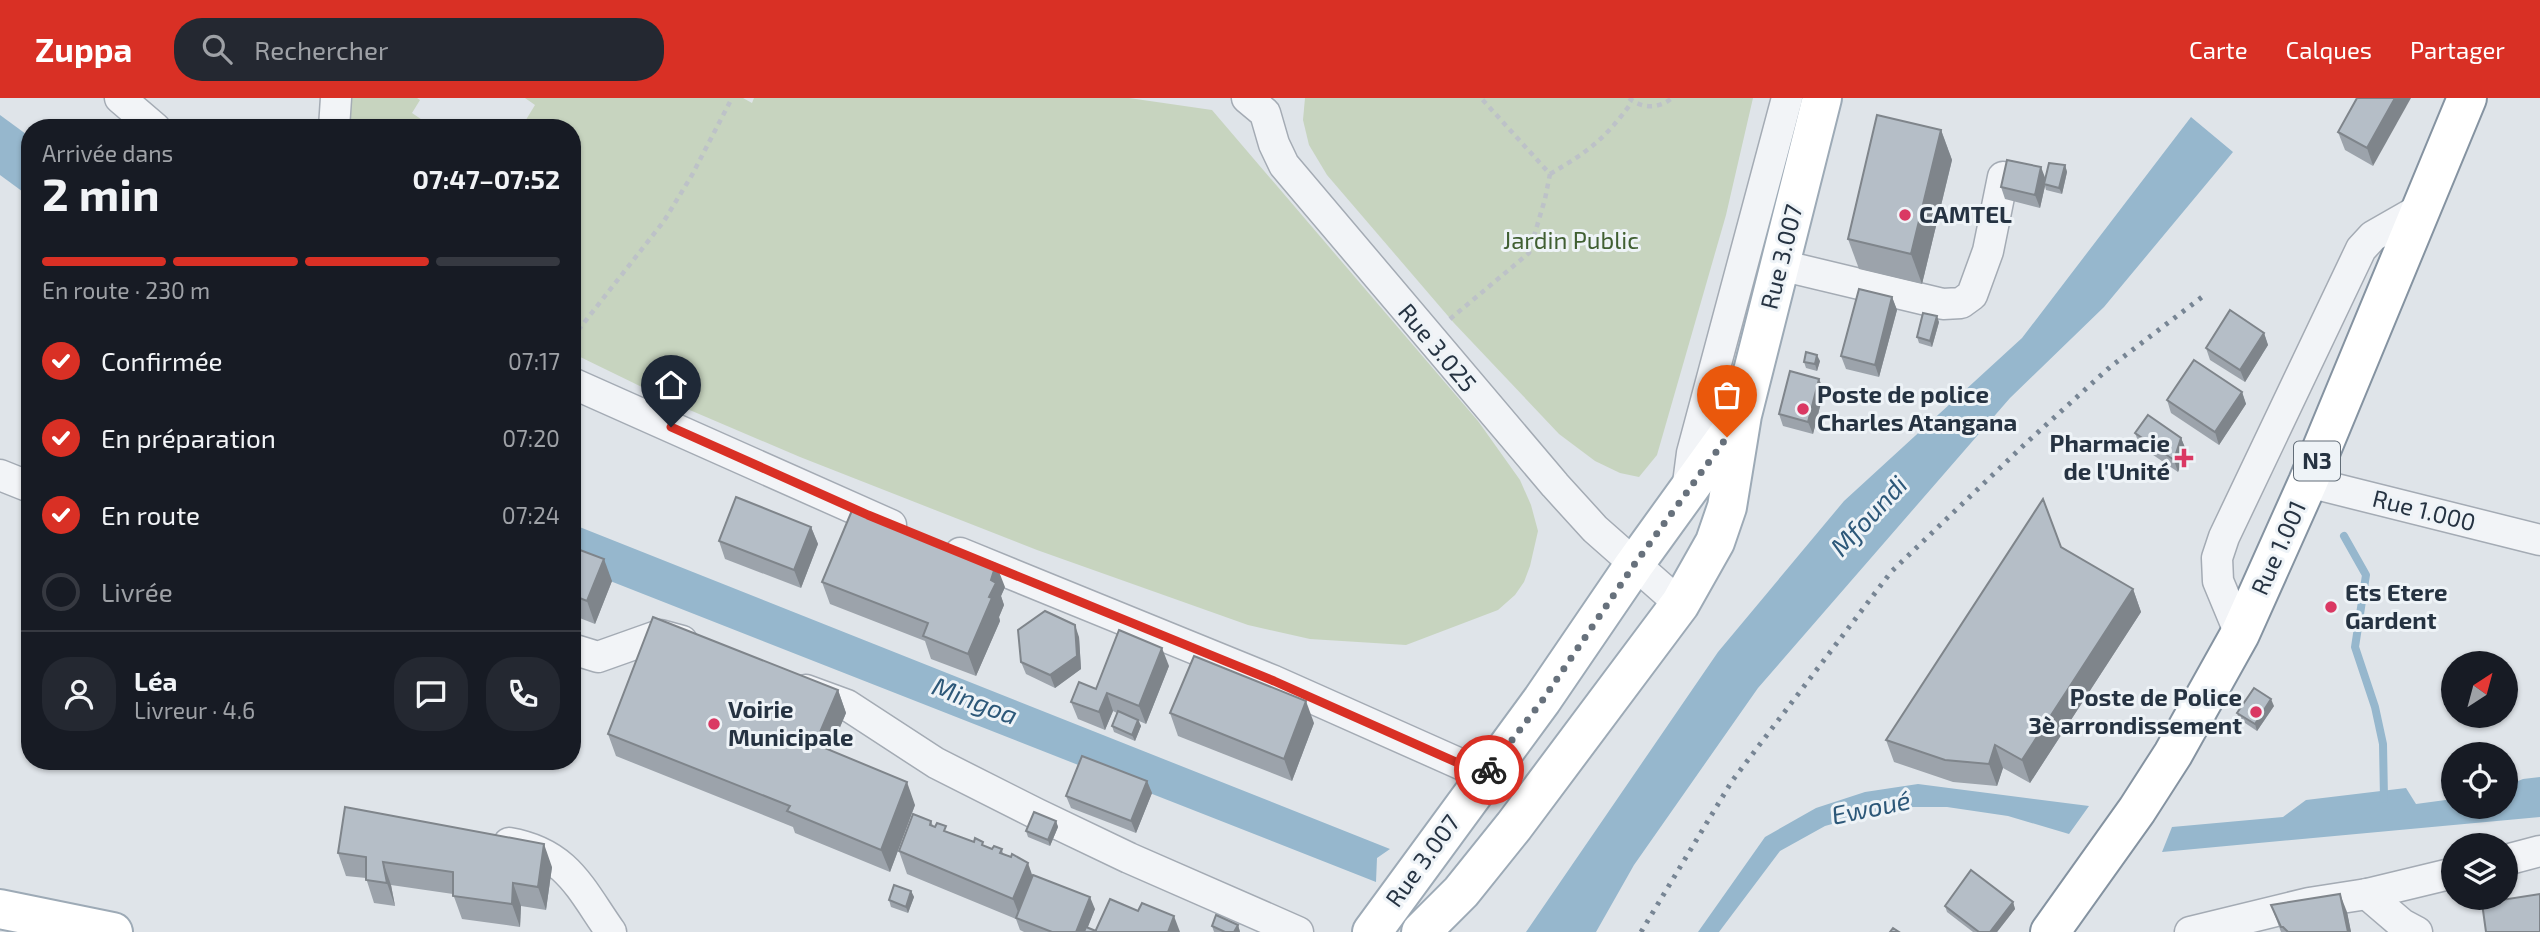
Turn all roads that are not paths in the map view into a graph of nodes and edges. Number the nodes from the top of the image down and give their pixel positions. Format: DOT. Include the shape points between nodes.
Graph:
graph roads {
  1 [pos="120,98"];
  2 [pos="336,98"];
  3 [pos="1787,98"];
  4 [pos="1822,98"];
  5 [pos="2467,98"];
  6 [pos="1261,103"];
  7 [pos="144,119"];
  8 [pos="335,119"];
  9 [pos="2003,177"];
  10 [pos="2422,208"];
  11 [pos="1780,265"];
  12 [pos="581,387"];
  13 [pos="1742,415"];
  14 [pos="0,475"];
  15 [pos="2308,482"];
  16 [pos="21,483"];
  17 [pos="1686,494"];
  18 [pos="2540,540"];
  19 [pos="1634,565"];
  20 [pos="1680,604"];
  21 [pos="2241,634"];
  22 [pos="708,651"];
  23 [pos="581,652"];
  24 [pos="783,681"];
  25 [pos="1485,775"];
  26 [pos="476,836"];
  27 [pos="2540,851"];
  28 [pos="2518,857"];
  29 [pos="2441,876"];
  30 [pos="2367,894"];
  31 [pos="0,909"];
  32 [pos="113,932"];
  33 [pos="611,932"];
  34 [pos="1298,932"];
  35 [pos="1372,932"];
  36 [pos="1421,932"];
  37 [pos="2050,932"];
  38 [pos="2190,932"];
  39 [pos="2417,932"];
  1 -- 7 [label="street"];
  2 -- 8 [label="street"];
  3 -- 17 [label="street" via="1692,453"];
  4 -- 11 [label="main road, Rue 3.007"];
  5 -- 10 [label="main road, Rue 1.001 / N3"];
  6 -- 19 [label="street, Rue 3.025" via="1284,164 1555,485"];
  9 -- 11 [label="street" via="1988,251 1972,295 1961,303 1942,304"];
  10 -- 15 [label="main road, Rue 1.001 / N3"];
  10 -- 21 [label="street" via="2373,236 2361,249 2224,537 2217,558 2218,581"];
  11 -- 13 [label="main road, Rue 3.007"];
  12 -- 25 [label="street" via="925,539 1274,681"];
  13 -- 17 [label="main road, Rue 3.007"];
  13 -- 20 [label="main road, Rue 3.007" via="1723,519"];
  14 -- 16 [label="street"];
  15 -- 18 [label="street, Rue 1.000"];
  15 -- 21 [label="main road, Rue 1.001 / N3"];
  17 -- 19 [label="main road, Rue 3.007"];
  19 -- 20 [label="street, Rue 3.025"];
  19 -- 25 [label="main road, Rue 3.007" via="1542,701"];
  20 -- 36 [label="main road, Rue 3.007" via="1514,826"];
  21 -- 37 [label="main road, Rue 1.001 / N3" via="2173,754"];
  22 -- 23 [label="street" via="660,635 598,657"];
  24 -- 34 [label="street" via="847,705 936,763 1037,814"];
  25 -- 35 [label="main road, Rue 3.007"];
  26 -- 33 [label="street" via="528,846 549,856 568,870"];
  27 -- 28 [label="street"];
  29 -- 30 [label="street"];
  30 -- 38 [label="street"];
  30 -- 39 [label="street"];
  31 -- 32 [label="main road"];
}
